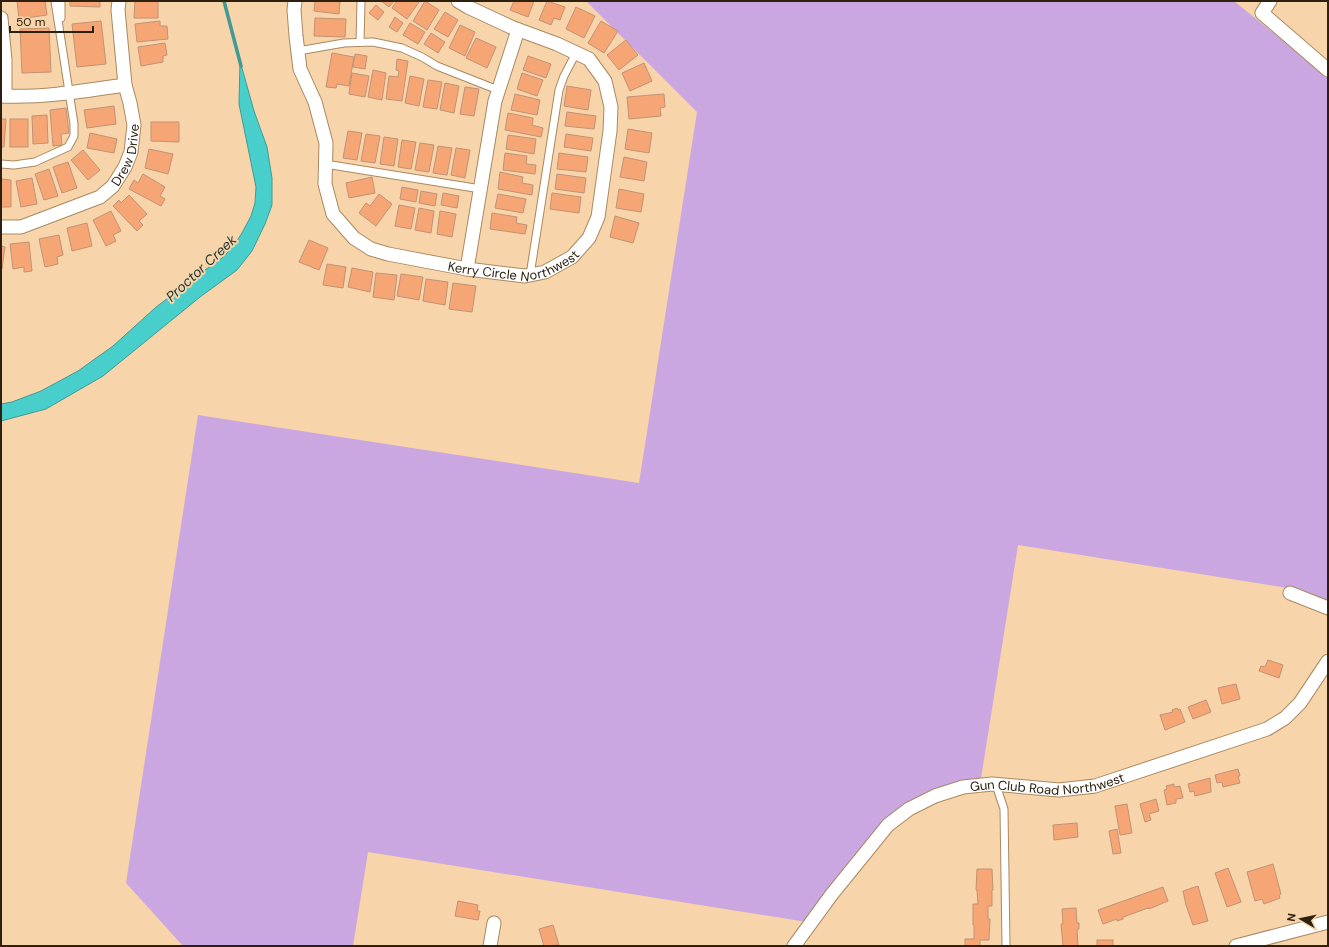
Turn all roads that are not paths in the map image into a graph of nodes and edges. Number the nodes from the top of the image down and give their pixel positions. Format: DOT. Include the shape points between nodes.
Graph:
graph roads {
  1 [pos="55,1"];
  2 [pos="61,1"];
  3 [pos="119,1"];
  4 [pos="295,1"];
  5 [pos="361,1"];
  6 [pos="458,1"];
  7 [pos="1270,1"];
  8 [pos="1,18"];
  9 [pos="518,30"];
  10 [pos="2,38"];
  11 [pos="61,42"];
  12 [pos="360,42"];
  13 [pos="298,51"];
  14 [pos="576,53"];
  15 [pos="1328,70"];
  16 [pos="125,85"];
  17 [pos="498,90"];
  18 [pos="70,93"];
  19 [pos="3,96"];
  20 [pos="1,164"];
  21 [pos="325,164"];
  22 [pos="481,189"];
  23 [pos="1,227"];
  24 [pos="467,269"];
  25 [pos="530,275"];
  26 [pos="1290,593"];
  27 [pos="1328,608"];
  28 [pos="1328,661"];
  29 [pos="996,785"];
  30 [pos="1328,922"];
  31 [pos="494,923"];
  32 [pos="490,946"];
  33 [pos="794,946"];
  34 [pos="1006,946"];
  35 [pos="1236,946"];
  1 -- 11 [label="lane"];
  2 -- 11 [label="lane"];
  3 -- 16 [label="street, Drew Drive"];
  4 -- 13 [label="street, Kerry Circle Northwest"];
  5 -- 12 [label="lane"];
  6 -- 9 [label="street, Kerry Circle Northwest"];
  7 -- 15 [label="street" via="1262,13"];
  8 -- 10 [label="street"];
  9 -- 14 [label="street, Kerry Circle Northwest"];
  9 -- 17 [label="street"];
  10 -- 19 [label="street"];
  11 -- 18 [label="lane"];
  12 -- 13 [label="lane"];
  12 -- 17 [label="lane" via="402,48 437,66"];
  13 -- 21 [label="street, Kerry Circle Northwest" via="300,69 315,102 326,143"];
  14 -- 25 [label="lane" via="559,90"];
  14 -- 25 [label="street, Kerry Circle Northwest" via="589,59 605,81 611,107 598,217 589,238 572,257 545,272"];
  16 -- 18 [label="street"];
  16 -- 23 [label="street, Drew Drive" via="134,125 131,152 113,186 100,197 82,205 21,227"];
  17 -- 22 [label="street"];
  18 -- 19 [label="street"];
  18 -- 20 [label="lane" via="74,136 68,147 35,162"];
  21 -- 22 [label="lane"];
  21 -- 24 [label="street, Kerry Circle Northwest" via="325,184 333,214 354,238 371,249 388,254"];
  22 -- 24 [label="street"];
  24 -- 25 [label="street, Kerry Circle Northwest"];
  26 -- 27 [label="street"];
  28 -- 29 [label="street, Gun Club Road Northwest" via="1300,703 1285,718 1267,729 1095,786 1059,790"];
  29 -- 33 [label="street, Gun Club Road Northwest" via="963,787 935,796 909,809 888,825"];
  29 -- 34 [label="lane" via="1004,809"];
  30 -- 35 [label="street"];
  31 -- 32 [label="street"];
}
